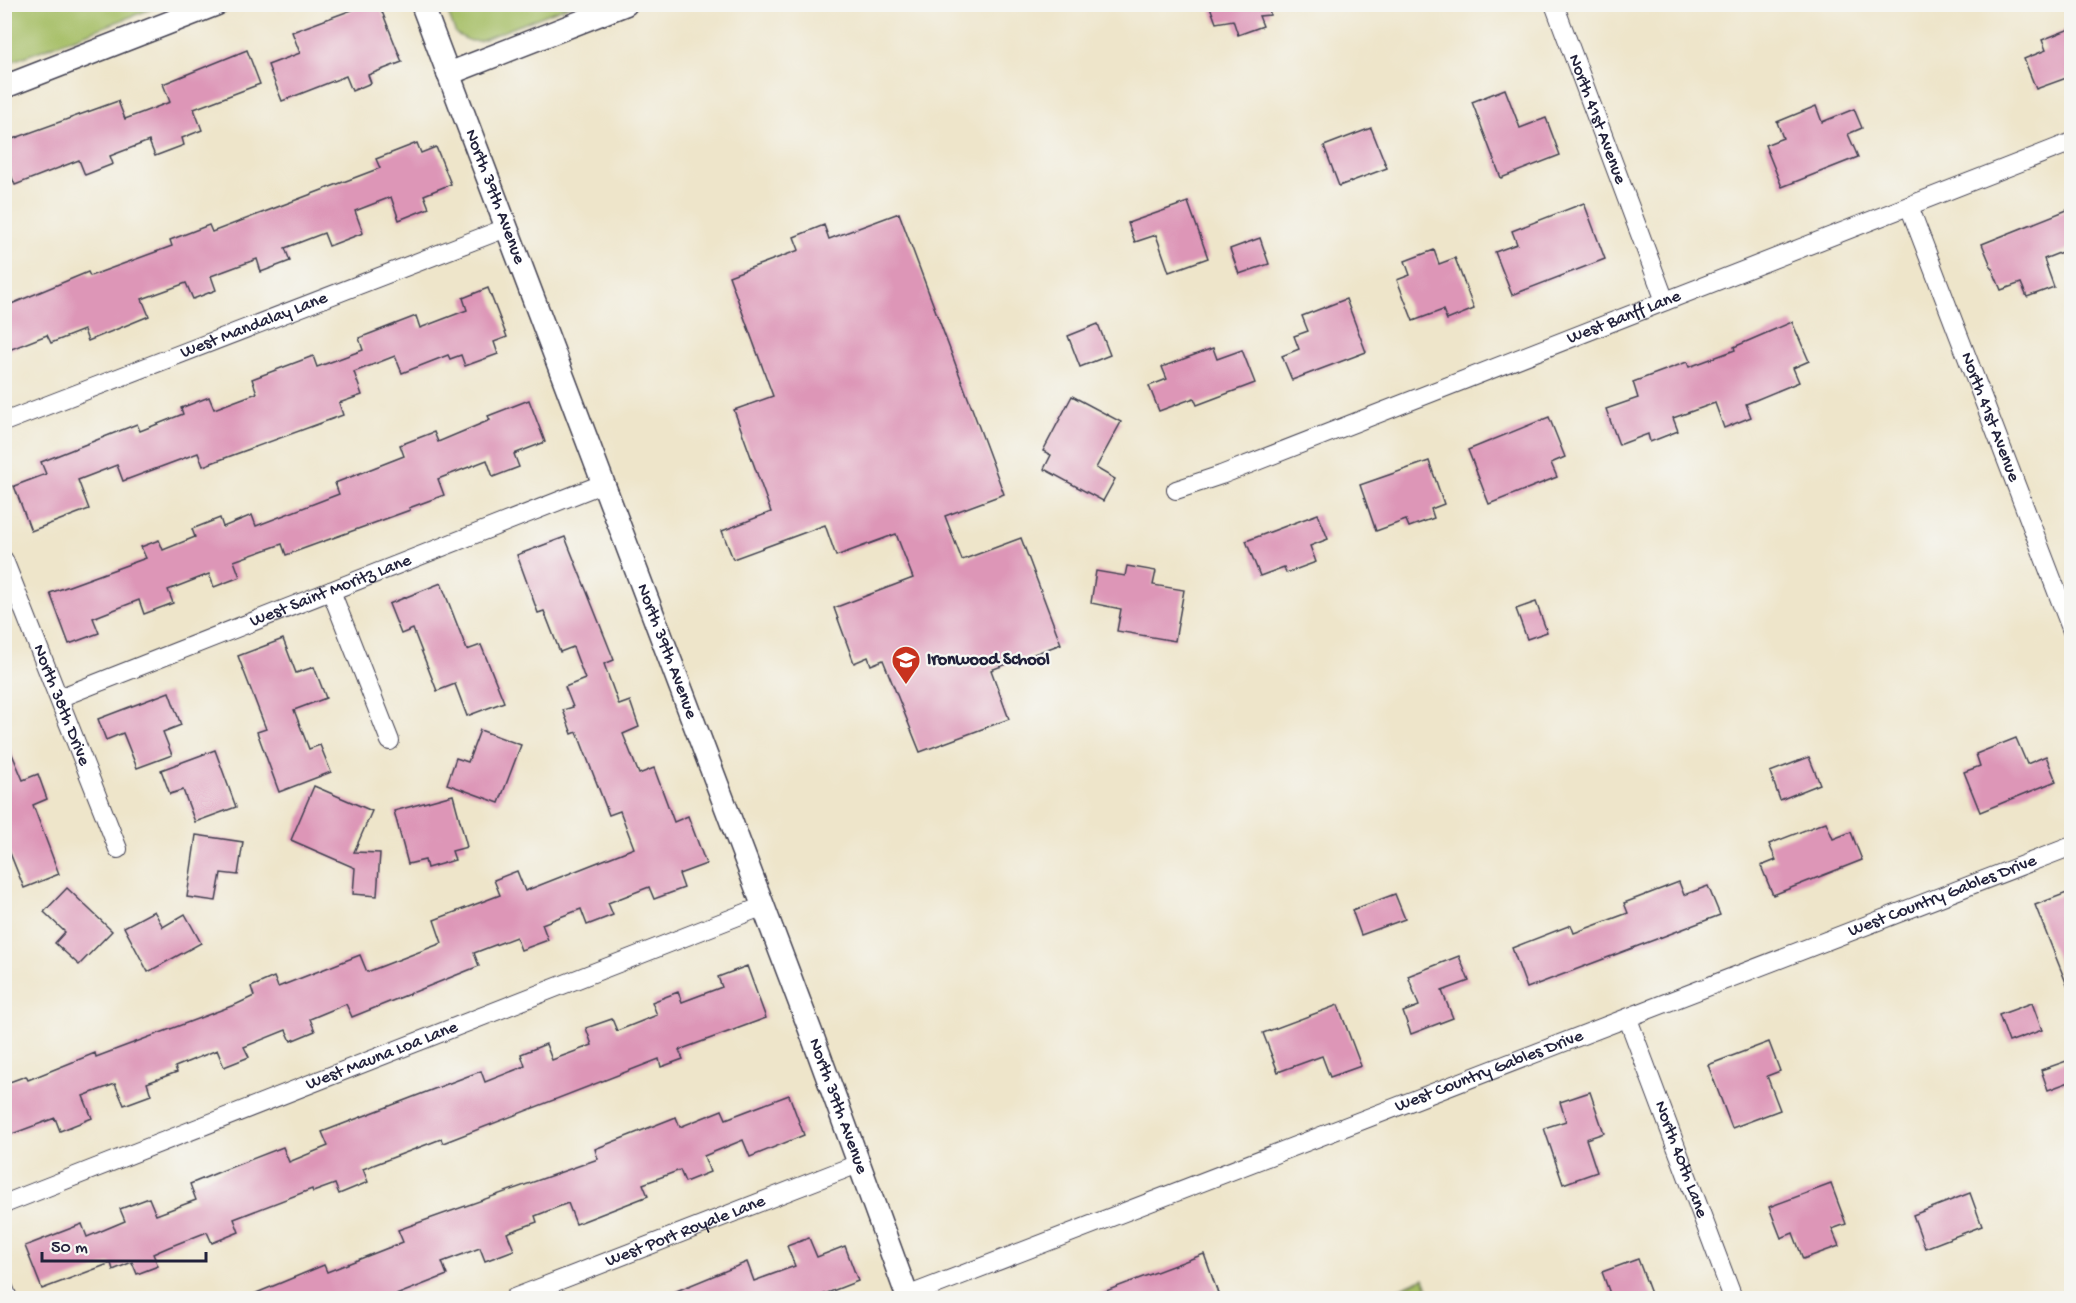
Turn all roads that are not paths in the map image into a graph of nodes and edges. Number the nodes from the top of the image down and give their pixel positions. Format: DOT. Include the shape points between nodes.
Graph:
graph roads {
  1 [pos="217,4"];
  2 [pos="422,4"];
  3 [pos="626,4"];
  4 [pos="1554,4"];
  5 [pos="448,74"];
  6 [pos="4,87"];
  7 [pos="2072,142"];
  8 [pos="1909,206"];
  9 [pos="506,228"];
  10 [pos="1665,301"];
  11 [pos="4,422"];
  12 [pos="602,484"];
  13 [pos="1176,490"];
  14 [pos="4,560"];
  15 [pos="331,591"];
  16 [pos="2072,631"];
  17 [pos="59,699"];
  18 [pos="390,741"];
  19 [pos="2072,846"];
  20 [pos="118,849"];
  21 [pos="761,906"];
  22 [pos="1628,1019"];
  23 [pos="858,1164"];
  24 [pos="4,1204"];
  25 [pos="4,1288"];
  26 [pos="908,1297"];
  27 [pos="8,1299"];
  28 [pos="513,1299"];
  29 [pos="1733,1299"];
  1 -- 6 [label="street"];
  2 -- 5 [label="street, North 39th Avenue"];
  3 -- 5 [label="street"];
  4 -- 10 [label="street, North 41st Avenue"];
  5 -- 9 [label="street, North 39th Avenue"];
  7 -- 8 [label="street, West Banff Lane"];
  8 -- 10 [label="street, West Banff Lane"];
  8 -- 16 [label="street, North 41st Avenue"];
  9 -- 11 [label="street, West Mandalay Lane"];
  9 -- 12 [label="street, North 39th Avenue"];
  10 -- 13 [label="street, West Banff Lane"];
  12 -- 15 [label="street, West Saint Moritz Lane"];
  12 -- 21 [label="street, North 39th Avenue"];
  14 -- 17 [label="street, North 38th Drive"];
  15 -- 17 [label="street, West Saint Moritz Lane"];
  15 -- 18 [label="street"];
  17 -- 20 [label="street, North 38th Drive"];
  19 -- 22 [label="street, West Country Gables Drive"];
  21 -- 23 [label="street, North 39th Avenue"];
  21 -- 24 [label="street, West Mauna Loa Lane"];
  22 -- 26 [label="street, West Country Gables Drive"];
  22 -- 29 [label="street, North 40th Lane"];
  23 -- 26 [label="street, North 39th Avenue"];
  23 -- 28 [label="street, West Port Royale Lane"];
  25 -- 27 [label="street"];
}
